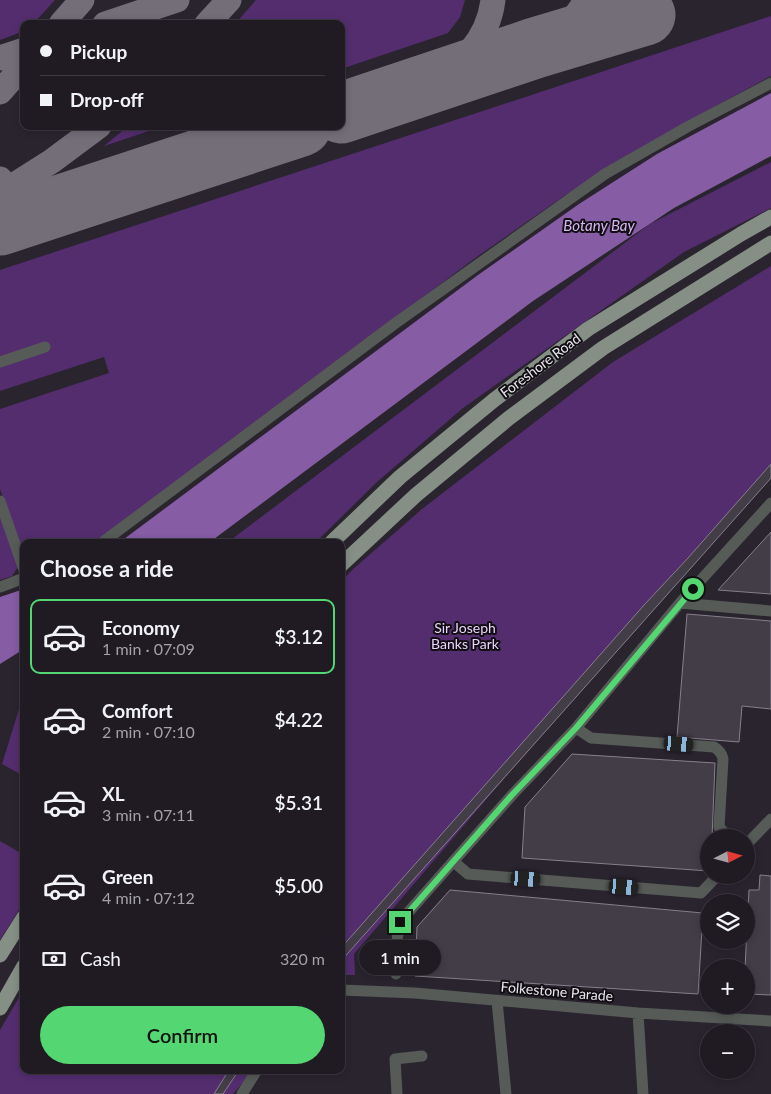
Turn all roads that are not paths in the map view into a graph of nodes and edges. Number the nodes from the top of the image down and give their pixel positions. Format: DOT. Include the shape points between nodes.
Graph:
graph roads {
  1 [pos="771,83"];
  2 [pos="771,218"];
  3 [pos="771,243"];
  4 [pos="45,347"];
  5 [pos="0,362"];
  6 [pos="0,501"];
  7 [pos="771,503"];
  8 [pos="107,539"];
  9 [pos="335,539"];
  10 [pos="20,558"];
  11 [pos="345,561"];
  12 [pos="20,579"];
  13 [pos="0,586"];
  14 [pos="680,603"];
  15 [pos="771,611"];
  16 [pos="576,728"];
  17 [pos="771,819"];
  18 [pos="721,829"];
  19 [pos="755,836"];
  20 [pos="454,862"];
  21 [pos="710,884"];
  22 [pos="20,923"];
  23 [pos="0,955"];
  24 [pos="20,973"];
  25 [pos="396,974"];
  26 [pos="345,990"];
  27 [pos="496,1001"];
  28 [pos="0,1008"];
  29 [pos="638,1013"];
  30 [pos="771,1021"];
  31 [pos="422,1056"];
  32 [pos="254,1074"];
  33 [pos="242,1094"];
  34 [pos="397,1094"];
  35 [pos="506,1094"];
  36 [pos="643,1094"];
  1 -- 8 [label="street" via="605,174 393,325"];
  2 -- 9 [label="main road, Foreshore Road" via="588,329 400,477"];
  3 -- 11 [label="main road, Foreshore Road" via="603,348 525,406 416,495"];
  4 -- 5 [label="street"];
  6 -- 10 [label="street"];
  7 -- 14 [label="street"];
  12 -- 13 [label="street"];
  14 -- 15 [label="street"];
  14 -- 16 [label="street"];
  16 -- 18 [label="street" via="591,738 717,749 723,759"];
  16 -- 20 [label="street"];
  17 -- 19 [label="street"];
  20 -- 21 [label="street" via="468,874 701,893"];
  20 -- 25 [label="street" via="400,922"];
  22 -- 23 [label="main road"];
  24 -- 28 [label="main road"];
  26 -- 27 [label="street, Folkestone Parade"];
  27 -- 29 [label="street, Folkestone Parade"];
  27 -- 35 [label="street"];
  29 -- 30 [label="street, Folkestone Parade"];
  29 -- 36 [label="street"];
  31 -- 34 [label="street" via="395,1058"];
  32 -- 33 [label="street"];
}
